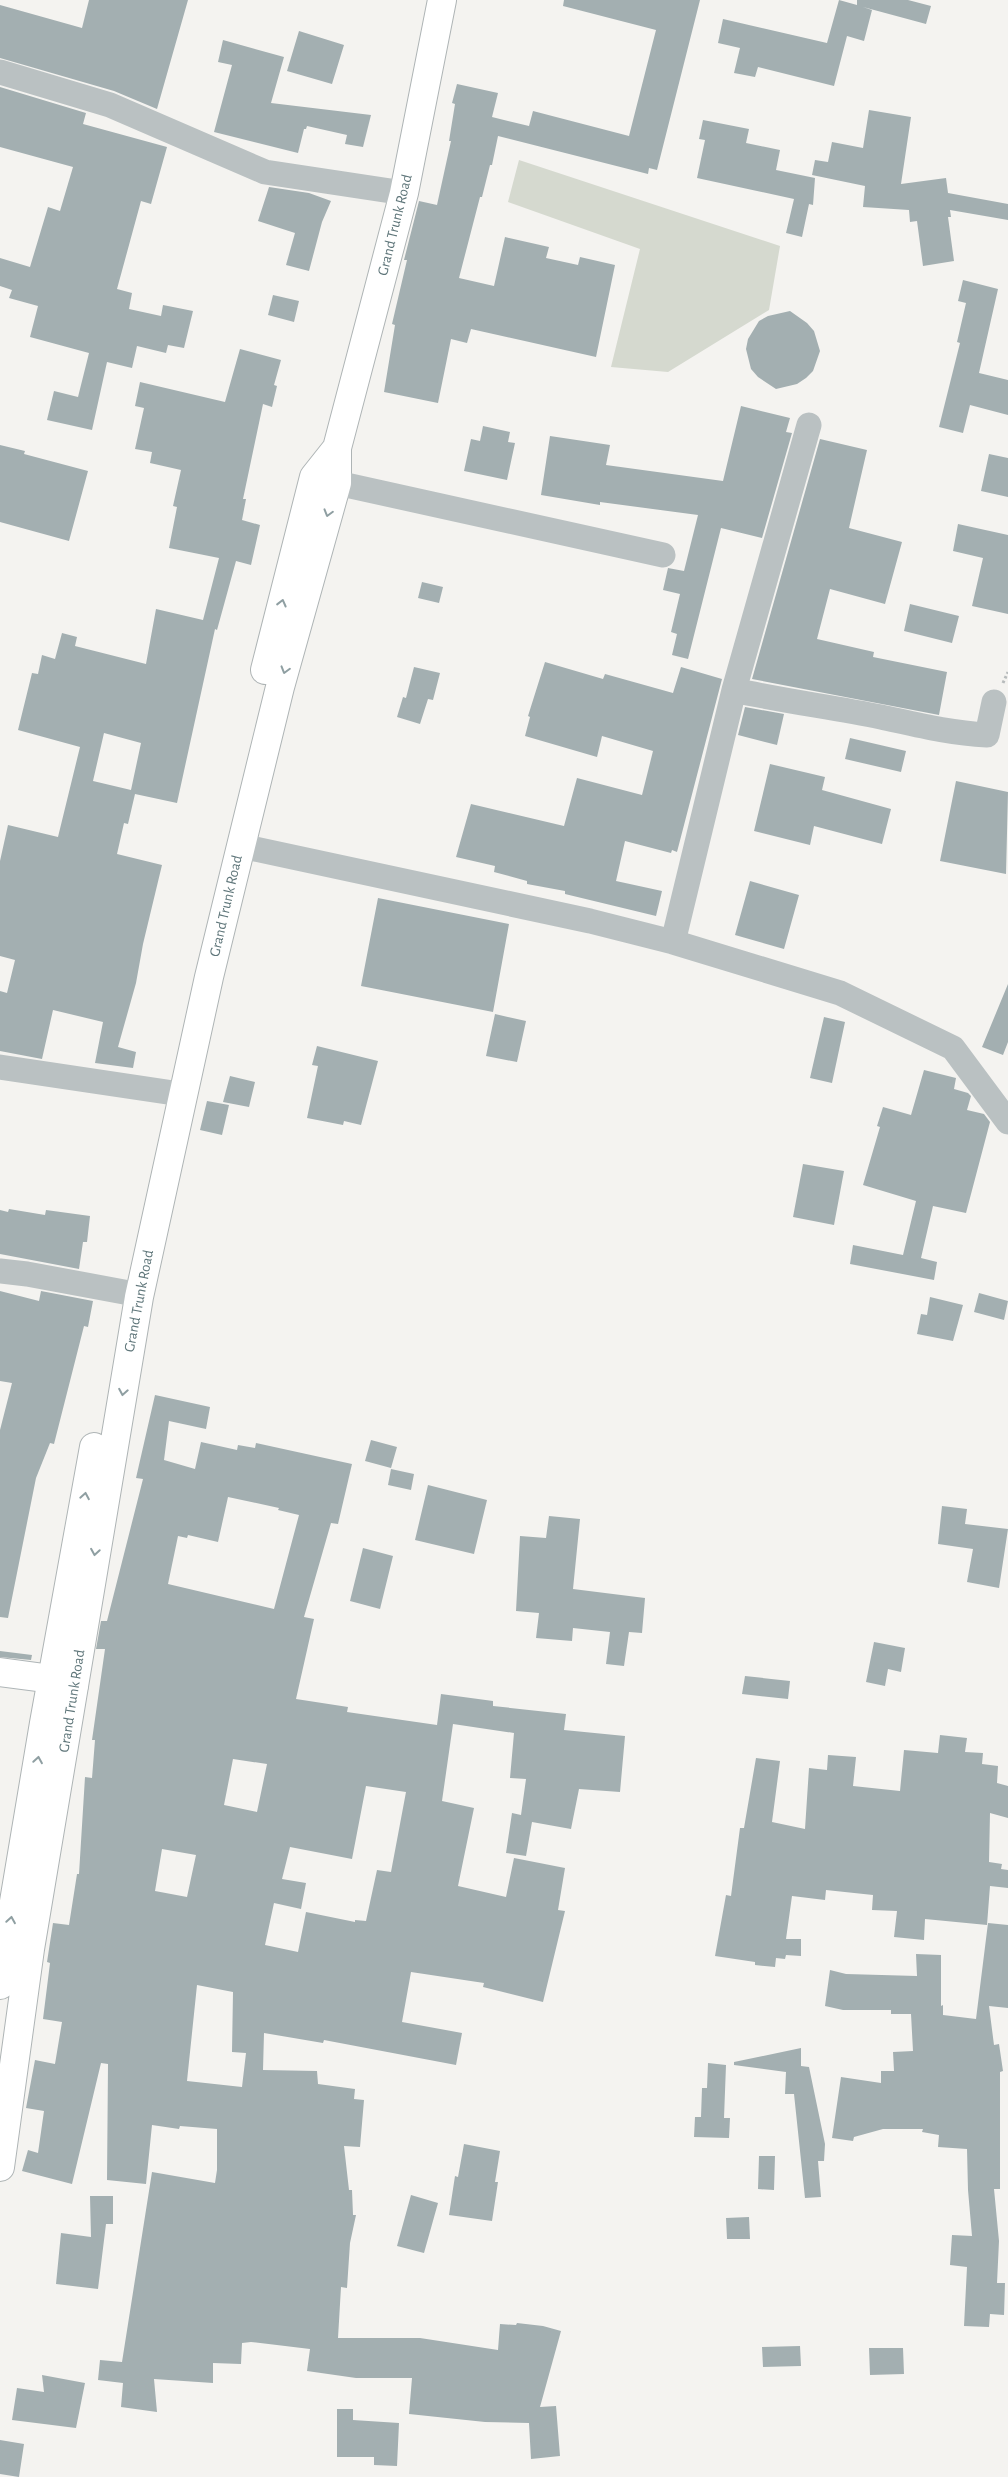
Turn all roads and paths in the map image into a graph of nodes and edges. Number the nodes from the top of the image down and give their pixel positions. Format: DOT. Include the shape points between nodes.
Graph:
graph roads {
  1 [pos="442,0"];
  2 [pos="0,72"];
  3 [pos="404,193"];
  4 [pos="809,424"];
  5 [pos="337,448"];
  6 [pos="337,483"];
  7 [pos="664,555"];
  8 [pos="734,690"];
  9 [pos="994,702"];
  10 [pos="241,846"];
  11 [pos="673,942"];
  12 [pos="0,1067"];
  13 [pos="167,1092"];
  14 [pos="1008,1122"];
  15 [pos="0,1271"];
  16 [pos="124,1292"];
  17 [pos="0,1672"];
  18 [pos="63,1682"];
  19 [pos="0,1985"];
  20 [pos="0,2167"];
  1 -- 3 [label="main road, Grand Trunk Road"];
  2 -- 3 [label="street" via="110,105 265,172"];
  3 -- 5 [label="main road, Grand Trunk Road"];
  4 -- 8 [label="street"];
  5 -- 6 [label="main road, Grand Trunk Road"];
  13 -- 5 [label="main road, Grand Trunk Road, one-way" via="222,841 314,477"];
  6 -- 7 [label="street"];
  6 -- 10 [label="main road, Grand Trunk Road, one-way" via="280,686"];
  8 -- 9 [label="street" via="952,733 987,735"];
  8 -- 11 [label="street"];
  10 -- 11 [label="street"];
  10 -- 18 [label="main road, Grand Trunk Road, one-way" via="139,1297"];
  11 -- 14 [label="street" via="840,993 952,1048"];
  12 -- 13 [label="street"];
  13 -- 16 [label="main road, Grand Trunk Road"];
  15 -- 16 [label="street"];
  18 -- 16 [label="main road, Grand Trunk Road, one-way"];
  17 -- 18 [label="main road"];
  19 -- 18 [label="main road, Grand Trunk Road, one-way"];
  18 -- 20 [label="main road, Grand Trunk Road"];
}
